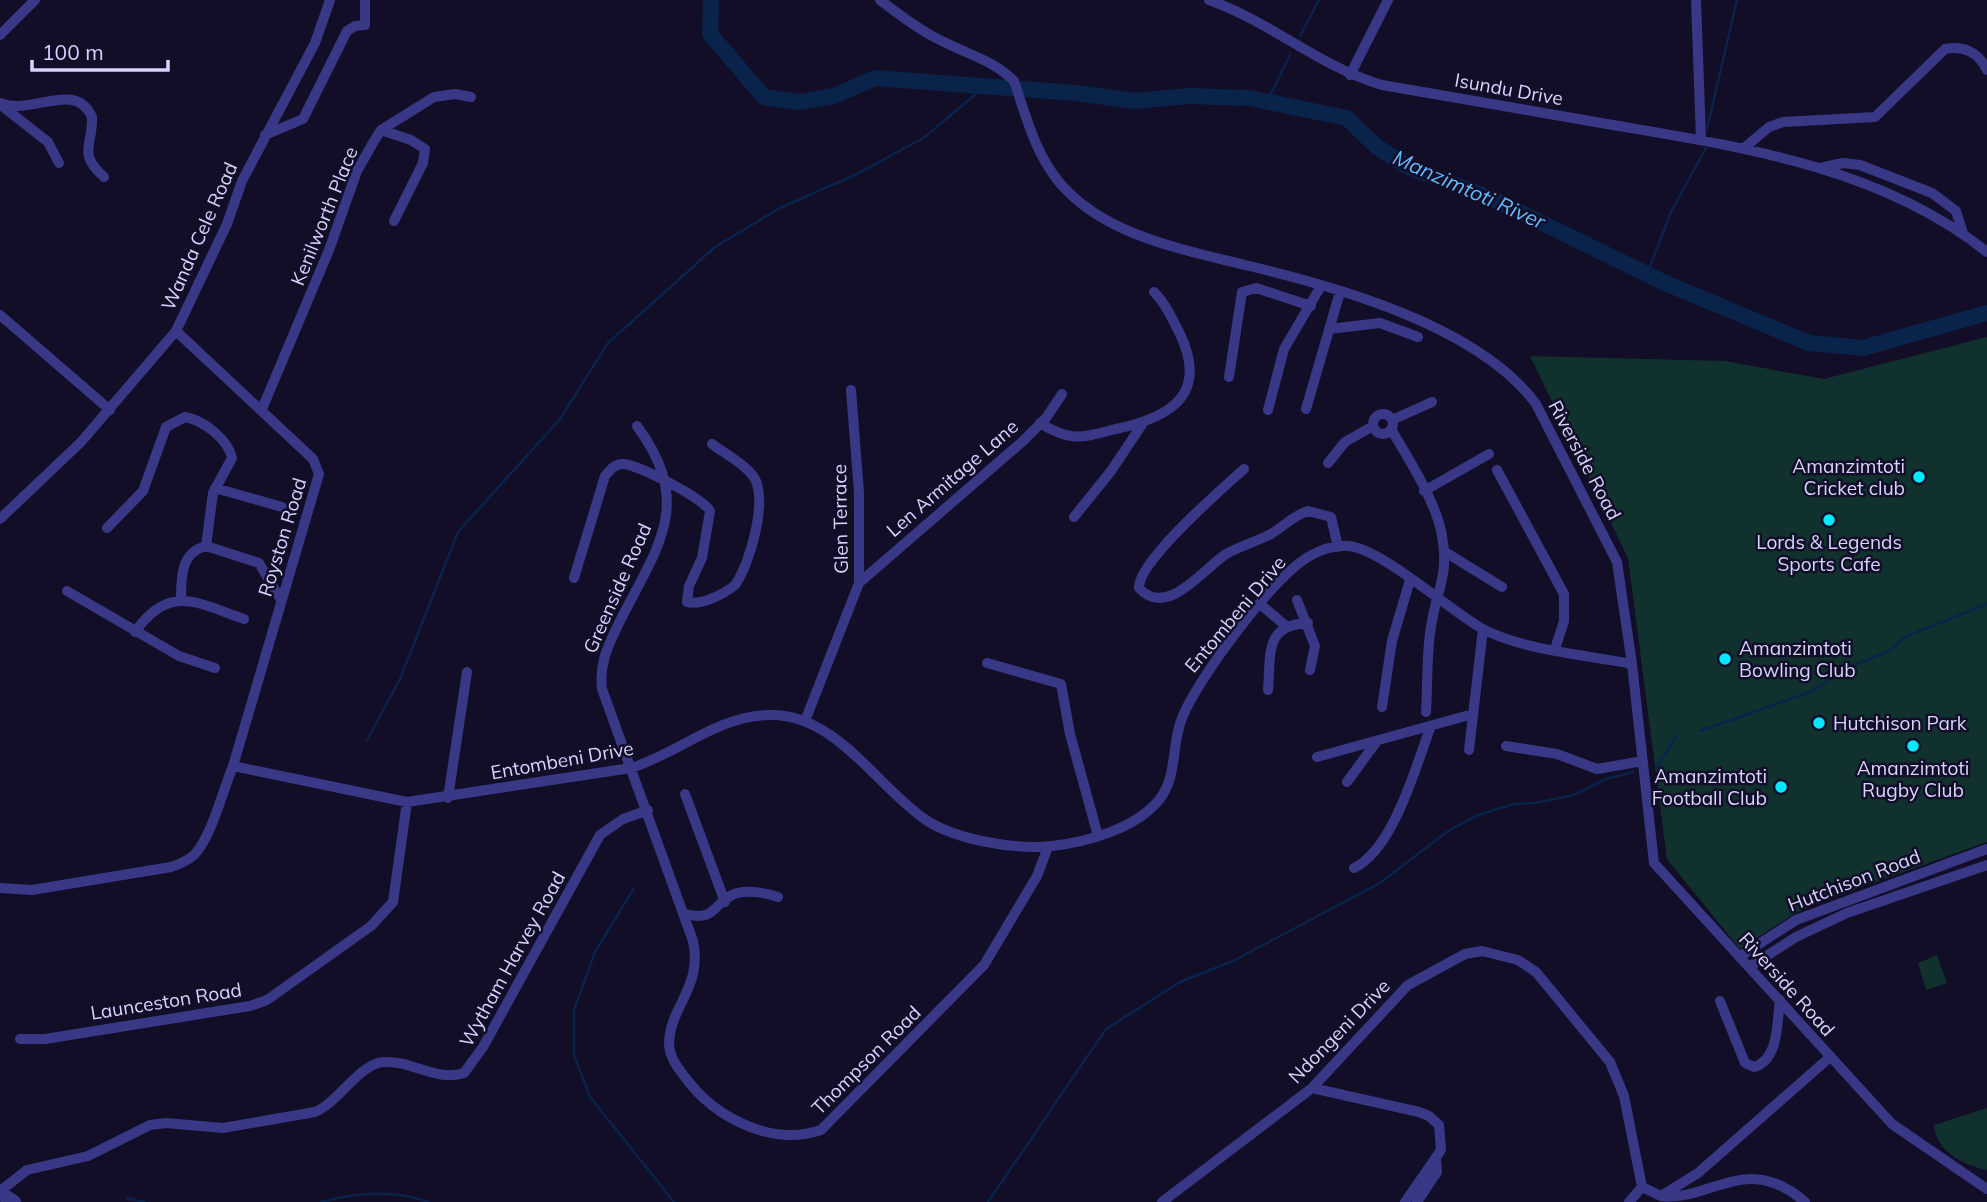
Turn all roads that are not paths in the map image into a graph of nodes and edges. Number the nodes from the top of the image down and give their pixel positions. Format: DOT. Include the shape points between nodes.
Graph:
graph roads {
  1 [pos="24,0"];
  2 [pos="35,0"];
  3 [pos="330,0"];
  4 [pos="365,0"];
  5 [pos="880,0"];
  6 [pos="1209,0"];
  7 [pos="1388,0"];
  8 [pos="1696,0"];
  9 [pos="11,23"];
  10 [pos="0,34"];
  11 [pos="1987,71"];
  12 [pos="1349,75"];
  13 [pos="471,97"];
  14 [pos="0,104"];
  15 [pos="381,130"];
  16 [pos="265,135"];
  17 [pos="1701,139"];
  18 [pos="1744,148"];
  19 [pos="59,163"];
  20 [pos="1820,169"];
  21 [pos="104,177"];
  22 [pos="394,220"];
  23 [pos="1963,233"];
  24 [pos="1987,252"];
  25 [pos="1321,286"];
  26 [pos="1154,292"];
  27 [pos="1340,292"];
  28 [pos="1311,306"];
  29 [pos="0,315"];
  30 [pos="1329,329"];
  31 [pos="176,331"];
  32 [pos="1418,337"];
  33 [pos="1229,377"];
  34 [pos="851,390"];
  35 [pos="1062,394"];
  36 [pos="1432,402"];
  37 [pos="262,409"];
  38 [pos="1306,409"];
  39 [pos="110,410"];
  40 [pos="1268,410"];
  41 [pos="1143,423"];
  42 [pos="1040,424"];
  43 [pos="1392,424"];
  44 [pos="637,426"];
  45 [pos="1373,426"];
  46 [pos="712,444"];
  47 [pos="1489,454"];
  48 [pos="1328,463"];
  49 [pos="1244,469"];
  50 [pos="1497,470"];
  51 [pos="667,484"];
  52 [pos="215,488"];
  53 [pos="1424,491"];
  54 [pos="282,507"];
  55 [pos="1073,517"];
  56 [pos="0,519"];
  57 [pos="107,528"];
  58 [pos="206,546"];
  59 [pos="1338,547"];
  60 [pos="1445,552"];
  61 [pos="574,578"];
  62 [pos="1410,580"];
  63 [pos="859,583"];
  64 [pos="1502,587"];
  65 [pos="67,591"];
  66 [pos="181,599"];
  67 [pos="281,600"];
  68 [pos="1297,600"];
  69 [pos="1439,600"];
  70 [pos="1261,605"];
  71 [pos="244,619"];
  72 [pos="1308,623"];
  73 [pos="1286,626"];
  74 [pos="1483,629"];
  75 [pos="135,632"];
  76 [pos="1555,649"];
  77 [pos="987,663"];
  78 [pos="1632,664"];
  79 [pos="215,668"];
  80 [pos="1310,670"];
  81 [pos="467,672"];
  82 [pos="1268,690"];
  83 [pos="1382,707"];
  84 [pos="1426,712"];
  85 [pos="1473,715"];
  86 [pos="805,721"];
  87 [pos="1431,726"];
  88 [pos="1377,741"];
  89 [pos="1506,746"];
  90 [pos="1469,750"];
  91 [pos="1317,757"];
  92 [pos="1643,761"];
  93 [pos="233,766"];
  94 [pos="631,768"];
  95 [pos="1347,782"];
  96 [pos="685,794"];
  97 [pos="448,798"];
  98 [pos="407,802"];
  99 [pos="648,810"];
  100 [pos="1098,836"];
  101 [pos="1048,847"];
  102 [pos="1987,849"];
  103 [pos="1987,865"];
  104 [pos="1354,868"];
  105 [pos="0,888"];
  106 [pos="778,897"];
  107 [pos="725,902"];
  108 [pos="685,914"];
  109 [pos="1776,949"];
  110 [pos="1739,957"];
  111 [pos="1749,967"];
  112 [pos="1761,979"];
  113 [pos="1780,1000"];
  114 [pos="1720,1001"];
  115 [pos="20,1039"];
  116 [pos="1829,1058"];
  117 [pos="1312,1088"];
  118 [pos="1436,1159"];
  119 [pos="1642,1187"];
  120 [pos="1987,1189"];
  121 [pos="0,1192"];
  122 [pos="1661,1196"];
  123 [pos="1165,1201"];
  124 [pos="14,1202"];
  125 [pos="1405,1202"];
  126 [pos="1417,1202"];
  127 [pos="1629,1202"];
  128 [pos="1805,1202"];
  1 -- 9 [label="street"];
  2 -- 9 [label="street"];
  3 -- 16 [label="street, Wanda Cele Road" via="315,43"];
  4 -- 16 [label="street" via="365,25 348,31 303,119"];
  5 -- 25 [label="street, Riverside Road" via="911,24 988,61 1014,81 1024,118 1057,180 1083,206 1168,246"];
  6 -- 12 [label="street, Isundu Drive"];
  7 -- 12 [label="street"];
  8 -- 17 [label="street"];
  9 -- 10 [label="street"];
  11 -- 18 [label="street" via="1969,50 1950,47 1937,54 1875,117 1783,122 1769,127"];
  12 -- 17 [label="street, Isundu Drive" via="1382,85"];
  13 -- 15 [label="street, Kenilworth Place" via="434,97"];
  14 -- 19 [label="street" via="48,142"];
  14 -- 21 [label="street" via="20,108 67,98 89,110 92,122 87,154"];
  15 -- 22 [label="street" via="425,149 423,163"];
  15 -- 37 [label="street, Kenilworth Place" via="357,171 330,250"];
  16 -- 31 [label="street, Wanda Cele Road"];
  17 -- 18 [label="street, Isundu Drive"];
  18 -- 20 [label="street, Isundu Drive"];
  20 -- 23 [label="street, Isundu Drive" via="1920,206"];
  20 -- 23 [label="street, Isundu Drive" via="1851,163 1913,184 1956,211"];
  23 -- 24 [label="street, Isundu Drive"];
  25 -- 27 [label="street, Riverside Road"];
  25 -- 28 [label="street"];
  26 -- 41 [label="street" via="1170,311 1188,351 1191,375 1182,399"];
  27 -- 30 [label="street"];
  27 -- 78 [label="street, Riverside Road" via="1419,318 1520,383 1613,549"];
  28 -- 33 [label="street" via="1256,288 1242,292"];
  28 -- 40 [label="street" via="1284,349"];
  29 -- 39 [label="street"];
  30 -- 32 [label="street" via="1380,323"];
  30 -- 38 [label="street"];
  31 -- 37 [label="street, Royston Road"];
  31 -- 39 [label="street, Wanda Cele Road"];
  34 -- 63 [label="street, Glen Terrace" via="859,493"];
  35 -- 42 [label="street, Len Armitage Lane"];
  36 -- 43 [label="street"];
  37 -- 67 [label="street, Royston Road" via="313,459 319,474"];
  39 -- 56 [label="street, Wanda Cele Road"];
  41 -- 42 [label="street" via="1079,438"];
  41 -- 55 [label="street"];
  42 -- 63 [label="street, Len Armitage Lane"];
  43 -- 45 [label="street" via="1383,434"];
  43 -- 45 [label="street" via="1388,415 1378,415"];
  43 -- 53 [label="street"];
  44 -- 51 [label="street, Greenside Road" via="652,446"];
  45 -- 48 [label="street" via="1338,447"];
  46 -- 51 [label="street" via="750,472 760,500 748,555 739,579 729,590 687,602 702,558 709,511 700,500"];
  47 -- 53 [label="street"];
  49 -- 59 [label="street" via="1182,526 1140,577 1139,588 1145,594 1170,596 1227,554 1308,511 1331,517"];
  50 -- 76 [label="street" via="1564,594 1564,621"];
  51 -- 61 [label="street" via="632,466 611,469 597,496"];
  51 -- 94 [label="street, Greenside Road" via="664,530 601,662 602,689"];
  52 -- 54 [label="street"];
  52 -- 57 [label="street" via="230,463 231,451 196,419 175,420 166,427 143,491"];
  52 -- 58 [label="street"];
  53 -- 60 [label="street"];
  58 -- 66 [label="street" via="193,551 183,566"];
  58 -- 67 [label="street" via="259,563"];
  59 -- 62 [label="street" via="1363,550"];
  59 -- 70 [label="street, Entombeni Drive" via="1320,551 1296,566"];
  60 -- 64 [label="street"];
  60 -- 69 [label="street"];
  62 -- 69 [label="street"];
  62 -- 83 [label="street" via="1392,641"];
  63 -- 86 [label="street, Glen Terrace"];
  65 -- 75 [label="street"];
  66 -- 71 [label="street"];
  66 -- 75 [label="street" via="159,606"];
  67 -- 93 [label="street, Royston Road"];
  68 -- 72 [label="street"];
  69 -- 74 [label="street"];
  69 -- 84 [label="street" via="1432,621"];
  70 -- 73 [label="street"];
  70 -- 100 [label="street, Entombeni Drive" via="1196,688 1177,730 1167,789 1128,824"];
  72 -- 73 [label="street"];
  72 -- 80 [label="street" via="1315,646"];
  73 -- 82 [label="street" via="1274,637"];
  74 -- 76 [label="street"];
  74 -- 85 [label="street"];
  75 -- 79 [label="street" via="179,656"];
  76 -- 78 [label="street"];
  77 -- 100 [label="street" via="1061,684"];
  78 -- 92 [label="street, Riverside Road"];
  81 -- 97 [label="street"];
  85 -- 87 [label="street"];
  85 -- 90 [label="street"];
  86 -- 94 [label="street, Entombeni Drive" via="774,714 733,720"];
  86 -- 101 [label="street, Entombeni Drive" via="838,741 926,820 950,833"];
  87 -- 88 [label="street"];
  87 -- 104 [label="street" via="1393,821 1371,857"];
  88 -- 91 [label="street"];
  88 -- 95 [label="street"];
  89 -- 92 [label="street" via="1557,754 1597,769"];
  92 -- 110 [label="street, Riverside Road" via="1654,863"];
  93 -- 98 [label="street, Entombeni Drive"];
  93 -- 105 [label="street" via="204,839 187,861 32,890"];
  94 -- 97 [label="street, Entombeni Drive"];
  94 -- 99 [label="street, Thompson Road"];
  96 -- 107 [label="street"];
  97 -- 98 [label="street, Entombeni Drive"];
  98 -- 115 [label="street, Launceston Road" via="393,902 371,926 267,1000 46,1039"];
  99 -- 108 [label="street, Thompson Road"];
  99 -- 121 [label="street, Wytham Harvey Road" via="623,819 600,835 483,1047 464,1073 439,1075 386,1062 375,1064 315,1112 223,1128 150,1125 88,1156 27,1170"];
  100 -- 101 [label="street, Entombeni Drive"];
  101 -- 108 [label="street, Thompson Road" via="1037,876 984,965 833,1120 805,1135 767,1132 730,1117 705,1100 678,1068 669,1040 696,968"];
  102 -- 110 [label="street, Hutchison Road" via="1796,920"];
  103 -- 109 [label="street, Hutchison Road" via="1847,913"];
  106 -- 107 [label="street" via="763,892 734,894"];
  107 -- 108 [label="street" via="710,915"];
  109 -- 111 [label="street, Hutchison Road"];
  109 -- 112 [label="street"];
  110 -- 111 [label="street, Riverside Road"];
  111 -- 112 [label="street, Riverside Road"];
  112 -- 113 [label="street, Riverside Road"];
  113 -- 114 [label="street" via="1770,1053 1754,1067 1745,1063"];
  113 -- 116 [label="street, Riverside Road"];
  116 -- 120 [label="street, Riverside Road" via="1892,1124"];
  116 -- 122 [label="street" via="1698,1173"];
  117 -- 118 [label="street" via="1429,1116 1439,1125 1442,1137"];
  117 -- 119 [label="street, Ndongeni Drive" via="1408,985 1465,954 1499,953 1536,972 1610,1062 1623,1096"];
  117 -- 123 [label="street, Ndongeni Drive"];
  118 -- 125 [label="street"];
  118 -- 126 [label="street" via="1437,1172"];
  119 -- 122 [label="street"];
  119 -- 127 [label="street"];
  121 -- 124 [label="street"];
  122 -- 128 [label="street" via="1676,1199 1730,1184 1767,1182 1783,1186"];
}
